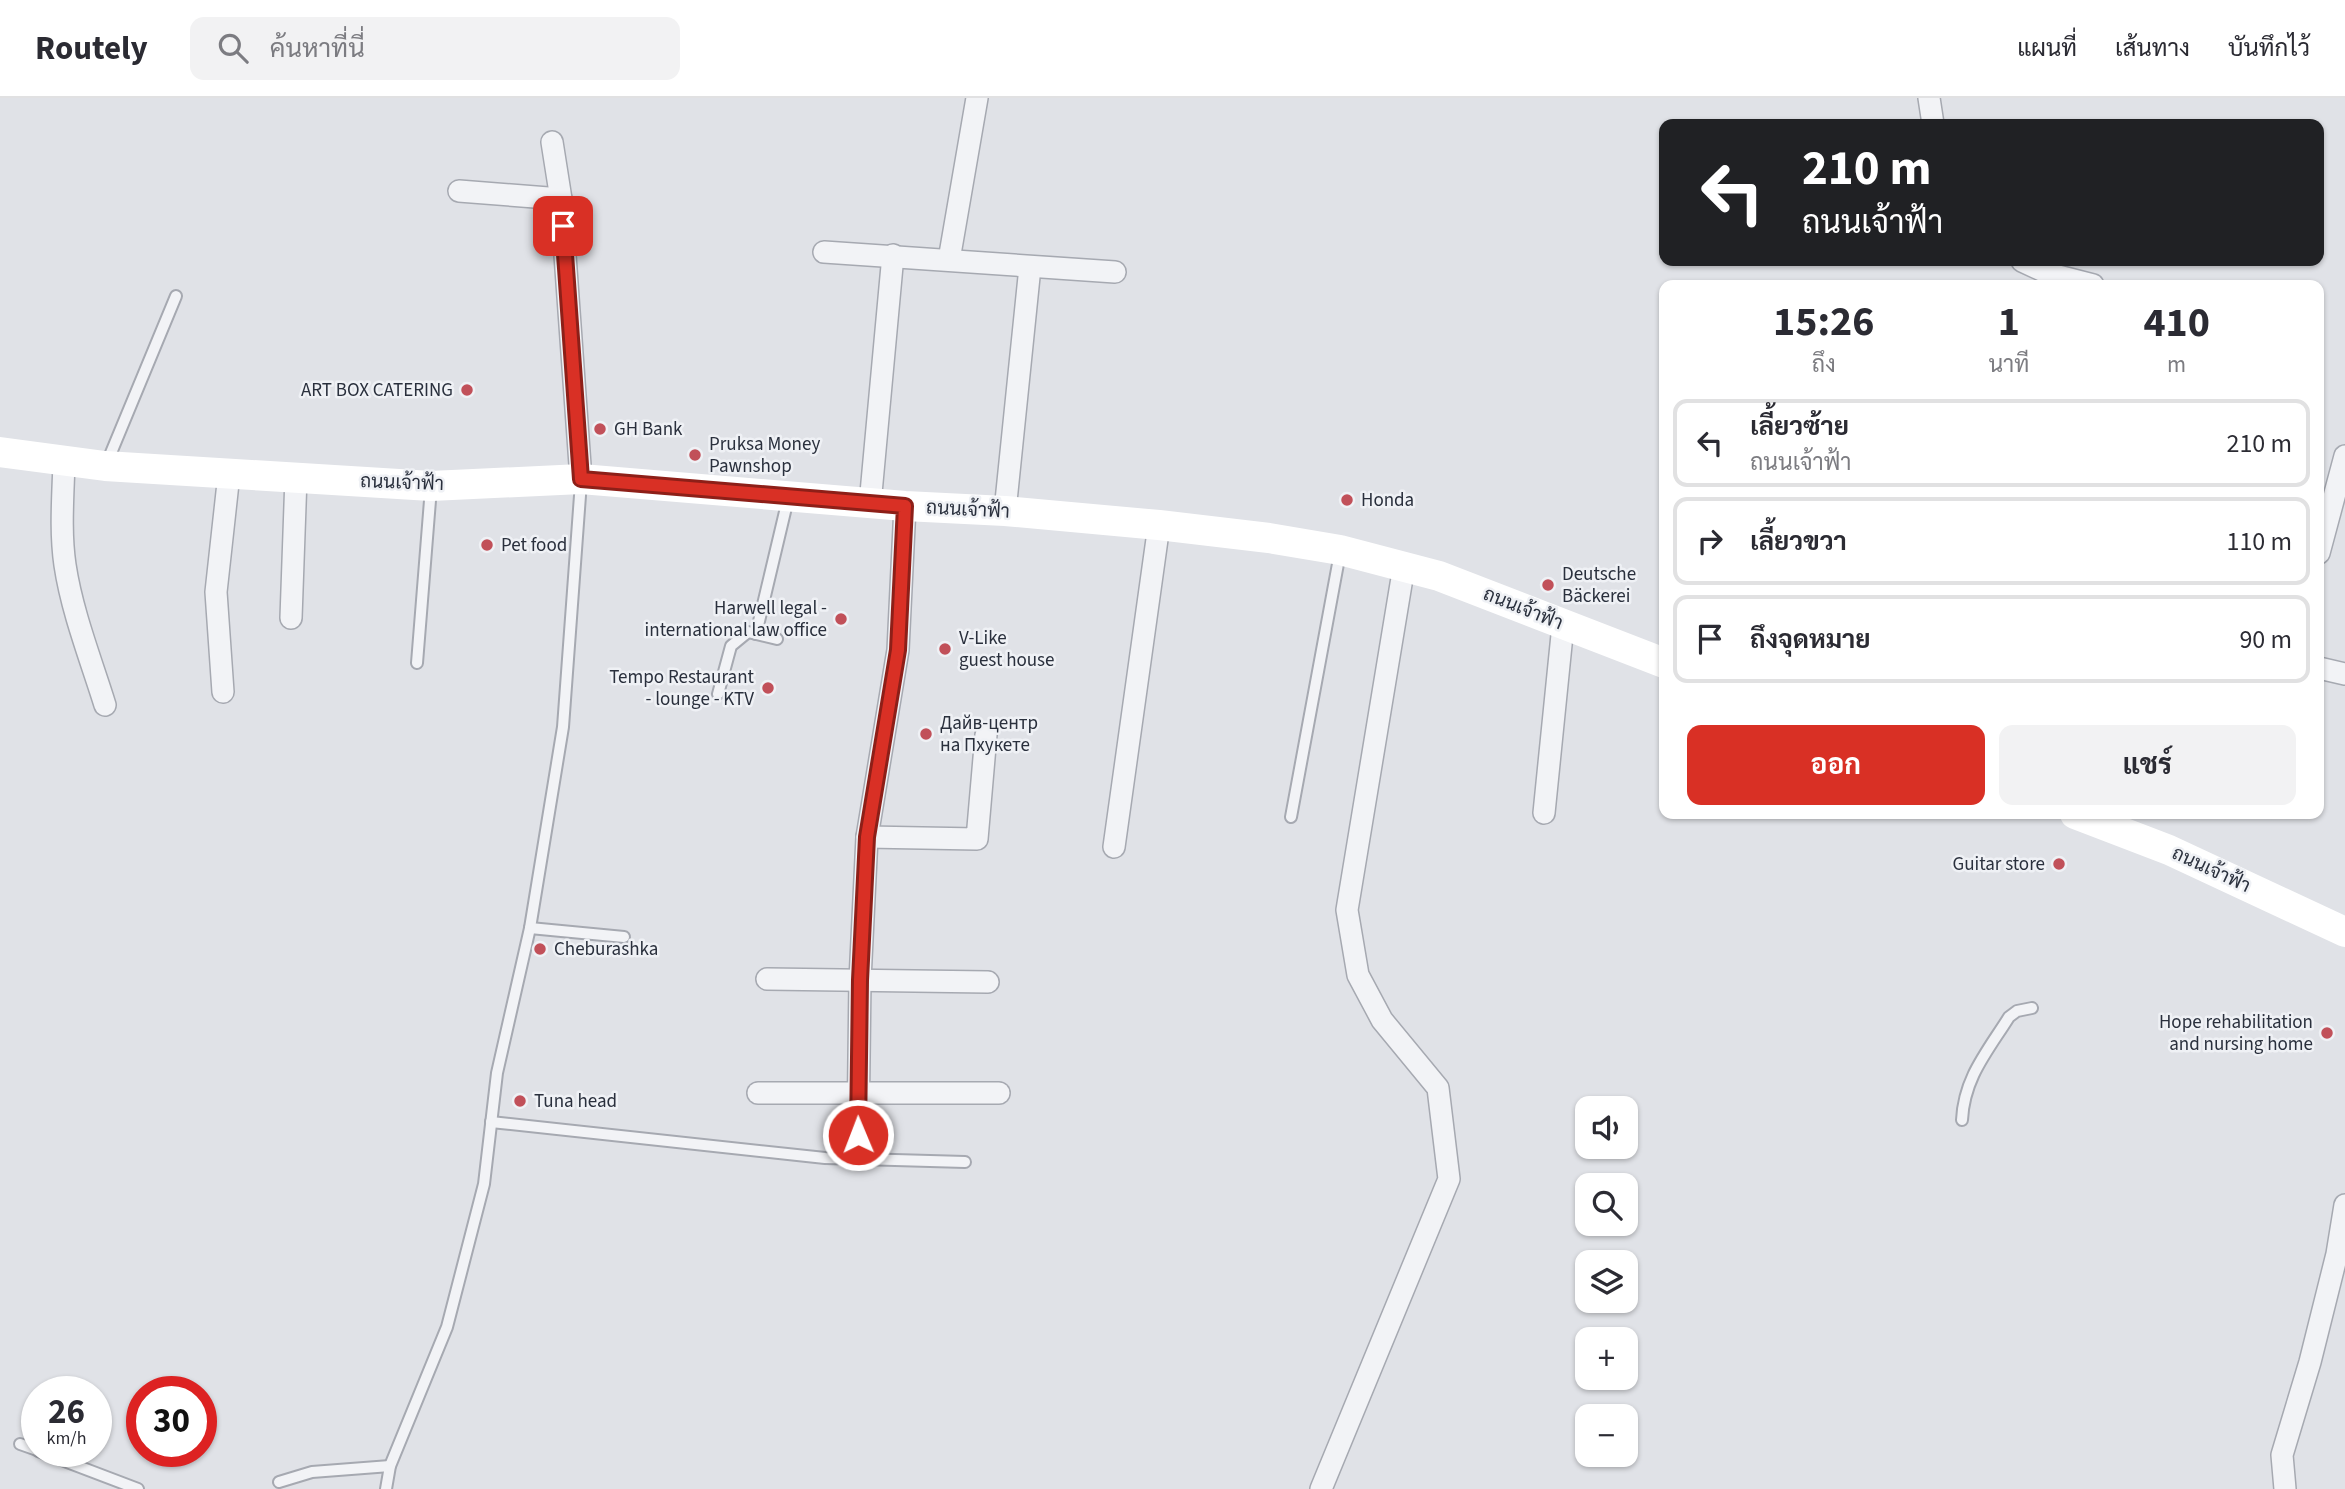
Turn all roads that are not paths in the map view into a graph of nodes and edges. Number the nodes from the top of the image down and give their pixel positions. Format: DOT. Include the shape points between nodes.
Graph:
graph roads {
  1 [pos="977,98"];
  2 [pos="1928,98"];
  3 [pos="1932,119"];
  4 [pos="552,142"];
  5 [pos="458,191"];
  6 [pos="561,199"];
  7 [pos="824,252"];
  8 [pos="893,255"];
  9 [pos="949,260"];
  10 [pos="2033,266"];
  11 [pos="1030,267"];
  12 [pos="1115,272"];
  13 [pos="2073,280"];
  14 [pos="176,296"];
  15 [pos="0,452"];
  16 [pos="2345,456"];
  17 [pos="64,462"];
  18 [pos="105,466"];
  19 [pos="229,474"];
  20 [pos="296,477"];
  21 [pos="581,479"];
  22 [pos="431,486"];
  23 [pos="789,497"];
  24 [pos="870,504"];
  25 [pos="905,506"];
  26 [pos="1005,511"];
  27 [pos="1159,525"];
  28 [pos="2324,534"];
  29 [pos="1340,550"];
  30 [pos="1404,566"];
  31 [pos="291,618"];
  32 [pos="1563,625"];
  33 [pos="756,634"];
  34 [pos="777,639"];
  35 [pos="1659,661"];
  36 [pos="417,663"];
  37 [pos="2324,669"];
  38 [pos="2345,674"];
  39 [pos="223,692"];
  40 [pos="718,694"];
  41 [pos="105,705"];
  42 [pos="986,735"];
  43 [pos="1544,813"];
  44 [pos="1291,817"];
  45 [pos="2088,819"];
  46 [pos="867,837"];
  47 [pos="1114,847"];
  48 [pos="530,928"];
  49 [pos="2345,932"];
  50 [pos="624,937"];
  51 [pos="767,979"];
  52 [pos="860,980"];
  53 [pos="988,982"];
  54 [pos="2032,1008"];
  55 [pos="758,1093"];
  56 [pos="858,1093"];
  57 [pos="999,1093"];
  58 [pos="1962,1119"];
  59 [pos="491,1122"];
  60 [pos="858,1135"];
  61 [pos="965,1162"];
  62 [pos="2345,1205"];
  63 [pos="390,1466"];
  64 [pos="81,1467"];
  65 [pos="279,1482"];
  66 [pos="138,1489"];
  67 [pos="386,1489"];
  68 [pos="1321,1489"];
  69 [pos="2285,1489"];
  1 -- 9 [label="street"];
  2 -- 3 [label="street"];
  4 -- 6 [label="street"];
  5 -- 6 [label="street"];
  6 -- 21 [label="street"];
  7 -- 8 [label="street"];
  8 -- 9 [label="street"];
  8 -- 24 [label="street"];
  9 -- 11 [label="street"];
  10 -- 13 [label="street"];
  11 -- 12 [label="street"];
  11 -- 26 [label="street"];
  14 -- 18 [label="lane"];
  15 -- 17 [label="main road, ถนนเจ้าฟ้า"];
  16 -- 28 [label="street"];
  17 -- 18 [label="main road, ถนนเจ้าฟ้า"];
  17 -- 41 [label="street" via="65,565"];
  18 -- 19 [label="main road, ถนนเจ้าฟ้า"];
  19 -- 20 [label="main road, ถนนเจ้าฟ้า"];
  19 -- 39 [label="street" via="216,592"];
  20 -- 22 [label="main road, ถนนเจ้าฟ้า"];
  20 -- 31 [label="street"];
  21 -- 22 [label="main road, ถนนเจ้าฟ้า"];
  21 -- 23 [label="main road, ถนนเจ้าฟ้า"];
  21 -- 48 [label="lane" via="563,727"];
  22 -- 36 [label="lane"];
  23 -- 24 [label="main road, ถนนเจ้าฟ้า"];
  23 -- 33 [label="lane"];
  24 -- 25 [label="main road, ถนนเจ้าฟ้า"];
  25 -- 26 [label="main road, ถนนเจ้าฟ้า"];
  25 -- 46 [label="street" via="898,650"];
  26 -- 27 [label="main road, ถนนเจ้าฟ้า"];
  27 -- 29 [label="main road, ถนนเจ้าฟ้า"];
  27 -- 47 [label="street"];
  29 -- 30 [label="main road, ถนนเจ้าฟ้า"];
  29 -- 44 [label="lane"];
  30 -- 32 [label="main road, ถนนเจ้าฟ้า"];
  30 -- 68 [label="street" via="1347,910 1358,975 1382,1020 1438,1088 1449,1179"];
  32 -- 35 [label="main road, ถนนเจ้าฟ้า"];
  32 -- 43 [label="street"];
  33 -- 34 [label="lane"];
  33 -- 40 [label="lane" via="748,632 731,646"];
  37 -- 38 [label="street"];
  42 -- 46 [label="street" via="977,839"];
  45 -- 49 [label="main road, ถนนเจ้าฟ้า" via="2169,850"];
  46 -- 52 [label="street"];
  48 -- 50 [label="lane"];
  48 -- 59 [label="lane" via="497,1073"];
  51 -- 52 [label="street"];
  52 -- 53 [label="street"];
  52 -- 56 [label="street"];
  54 -- 58 [label="lane" via="2008,1017 1969,1081"];
  55 -- 56 [label="street"];
  56 -- 57 [label="street"];
  56 -- 60 [label="street"];
  59 -- 61 [label="lane" via="825,1158"];
  59 -- 63 [label="lane" via="484,1184 447,1327"];
  62 -- 69 [label="street" via="2311,1362 2282,1455"];
  63 -- 65 [label="lane" via="312,1472"];
  63 -- 67 [label="lane"];
  64 -- 66 [label="lane"];
}
